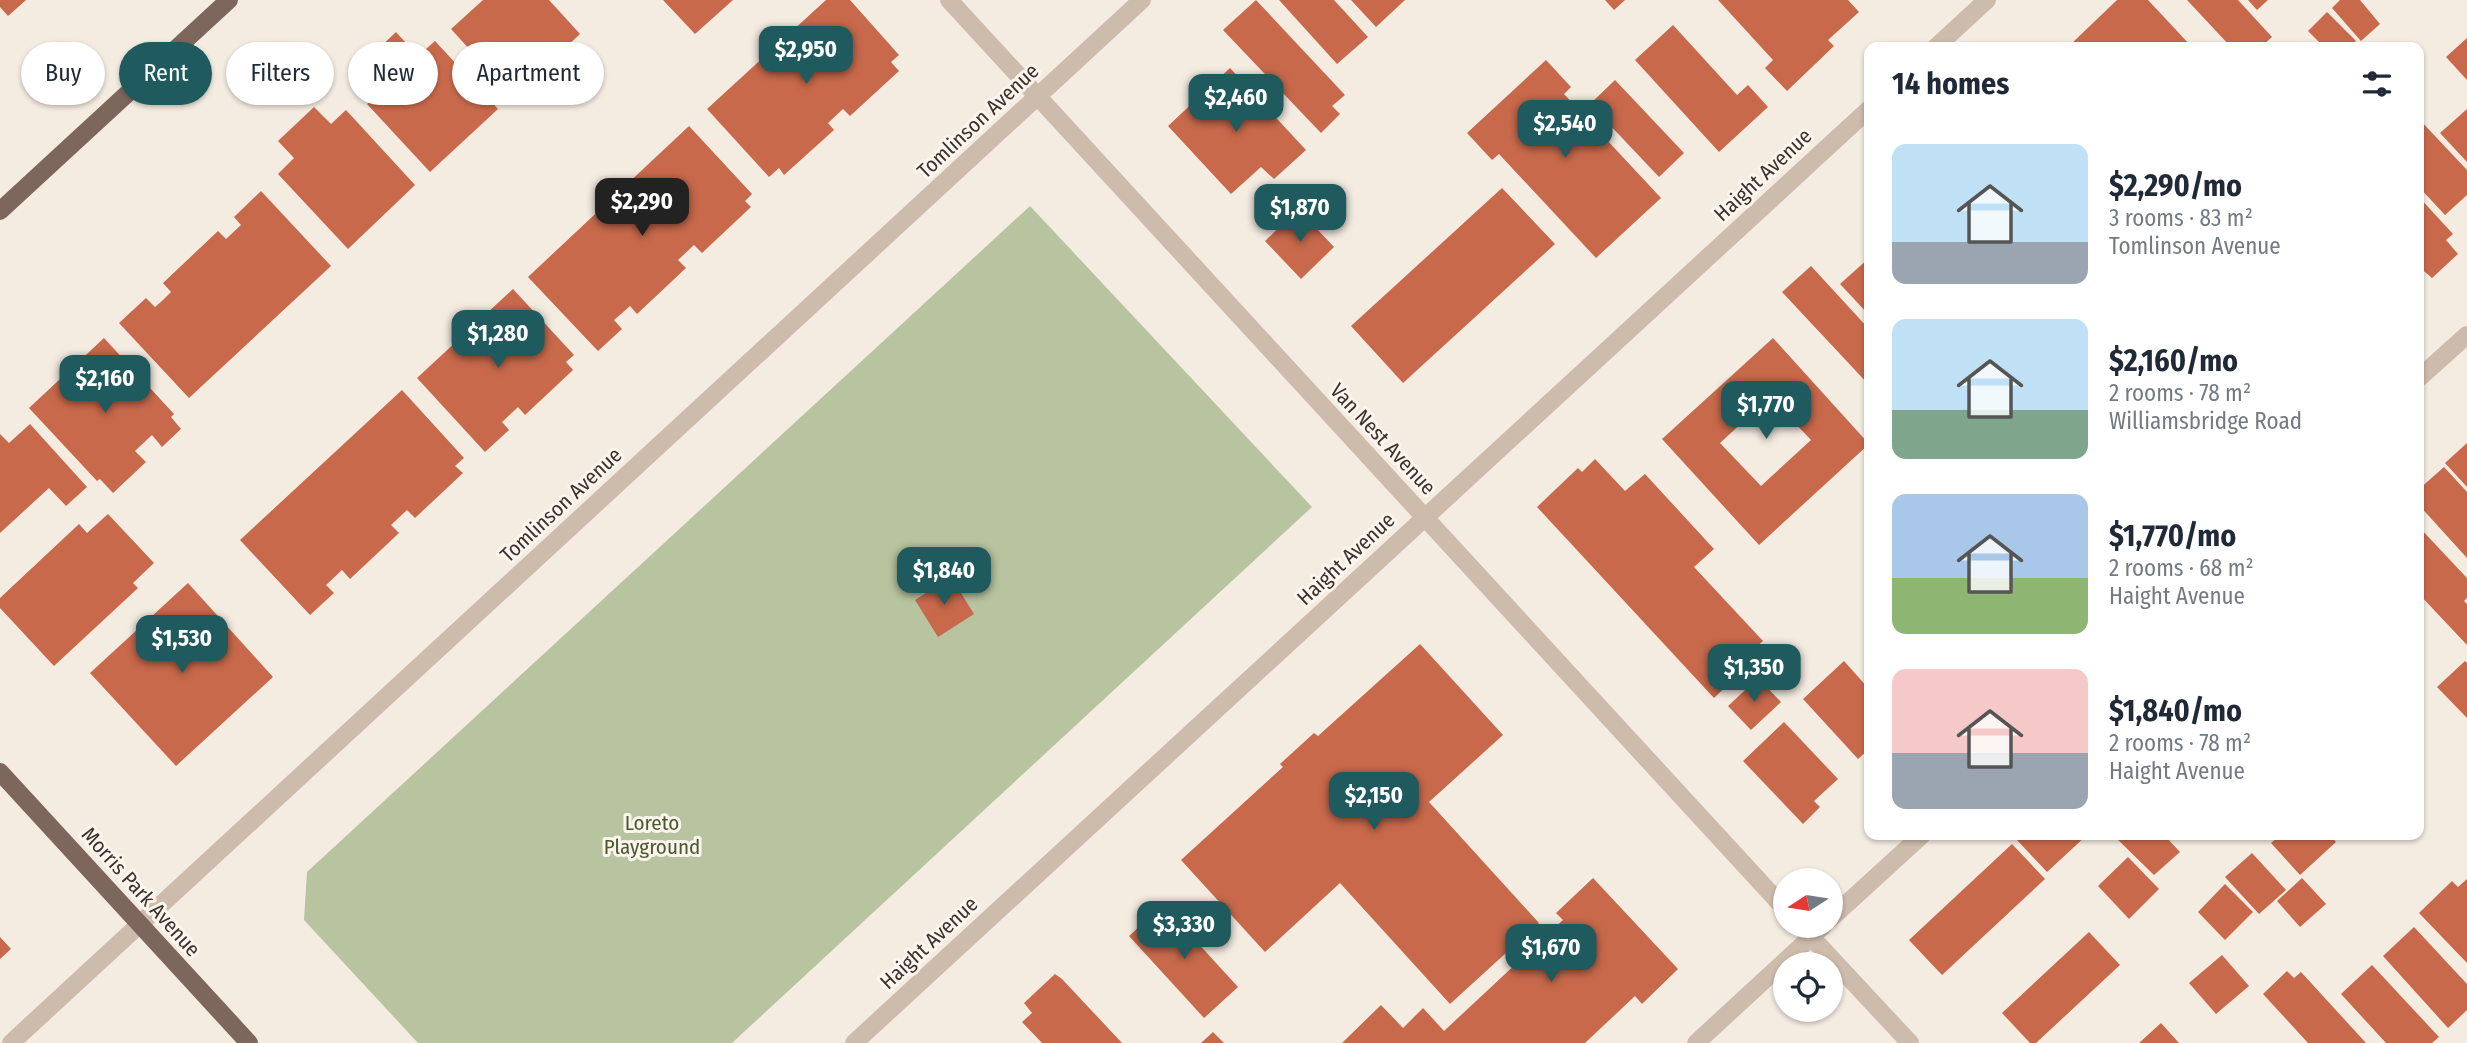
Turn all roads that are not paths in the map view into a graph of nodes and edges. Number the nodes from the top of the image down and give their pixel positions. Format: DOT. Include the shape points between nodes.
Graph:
graph roads {
  1 [pos="229,0"];
  2 [pos="949,0"];
  3 [pos="1142,0"];
  4 [pos="1987,0"];
  5 [pos="1941,42"];
  6 [pos="1038,96"];
  7 [pos="1864,114"];
  8 [pos="0,211"];
  9 [pos="2467,334"];
  10 [pos="2424,373"];
  11 [pos="1425,518"];
  12 [pos="0,773"];
  13 [pos="1917,840"];
  14 [pos="1773,896"];
  15 [pos="1843,907"];
  16 [pos="139,923"];
  17 [pos="1804,938"];
  18 [pos="1819,938"];
  19 [pos="11,1043"];
  20 [pos="249,1043"];
  21 [pos="854,1043"];
  22 [pos="1696,1043"];
  23 [pos="1910,1043"];
  1 -- 8 [label="main road"];
  2 -- 6 [label="street, Van Nest Avenue"];
  3 -- 6 [label="street, Tomlinson Avenue"];
  4 -- 5 [label="street"];
  6 -- 11 [label="street, Van Nest Avenue"];
  6 -- 16 [label="street, Tomlinson Avenue"];
  7 -- 11 [label="street, Haight Avenue"];
  9 -- 10 [label="street"];
  11 -- 14 [label="street, Van Nest Avenue"];
  11 -- 21 [label="street, Haight Avenue"];
  12 -- 16 [label="main road, Morris Park Avenue"];
  13 -- 15 [label="street"];
  16 -- 19 [label="street, Tomlinson Avenue"];
  16 -- 20 [label="main road, Morris Park Avenue"];
  17 -- 22 [label="street"];
  18 -- 23 [label="street"];
}
